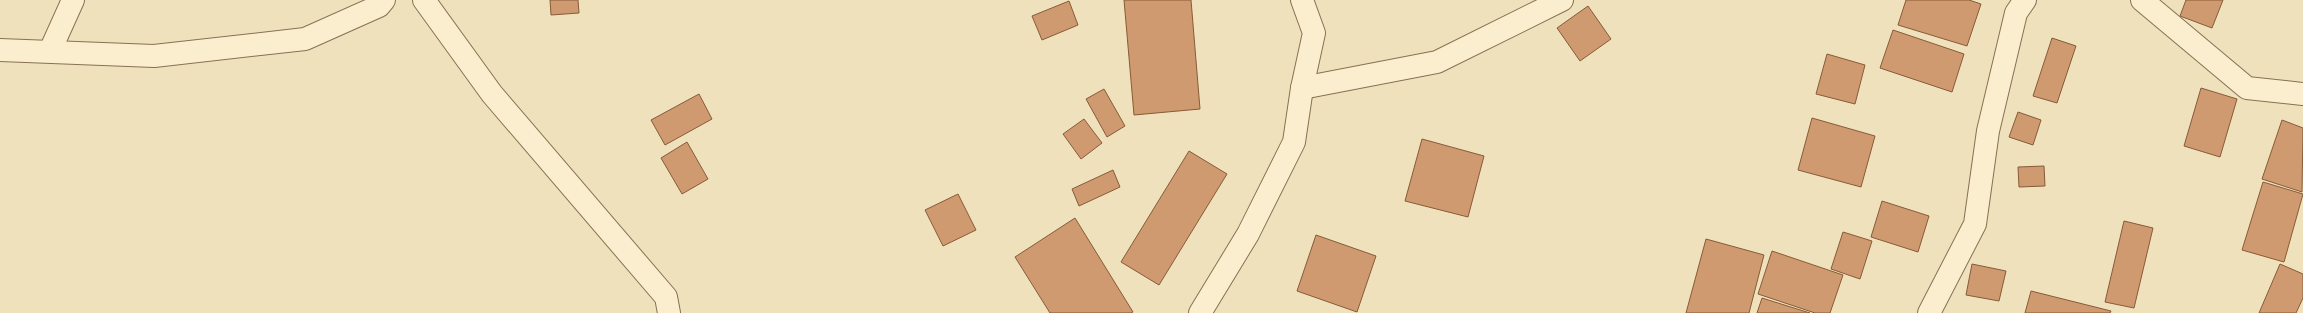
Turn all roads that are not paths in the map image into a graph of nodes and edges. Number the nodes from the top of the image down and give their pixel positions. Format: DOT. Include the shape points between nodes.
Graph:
graph roads {
  1 [pos="73,0"];
  2 [pos="384,0"];
  3 [pos="424,0"];
  4 [pos="1302,0"];
  5 [pos="1562,0"];
  6 [pos="2025,0"];
  7 [pos="2142,0"];
  8 [pos="0,50"];
  9 [pos="50,50"];
  10 [pos="1302,88"];
  11 [pos="2303,94"];
  12 [pos="669,313"];
  13 [pos="1200,313"];
  14 [pos="1930,313"];
  1 -- 9 [label="street"];
  2 -- 9 [label="street" via="379,6 305,39 154,56"];
  3 -- 12 [label="street" via="492,94 666,297"];
  4 -- 10 [label="street" via="1314,33"];
  5 -- 10 [label="street" via="1437,62"];
  6 -- 14 [label="street" via="2016,13 1988,130 1975,224"];
  7 -- 11 [label="street" via="2247,88"];
  8 -- 9 [label="street"];
  10 -- 13 [label="street" via="1294,142 1248,234"];
}
